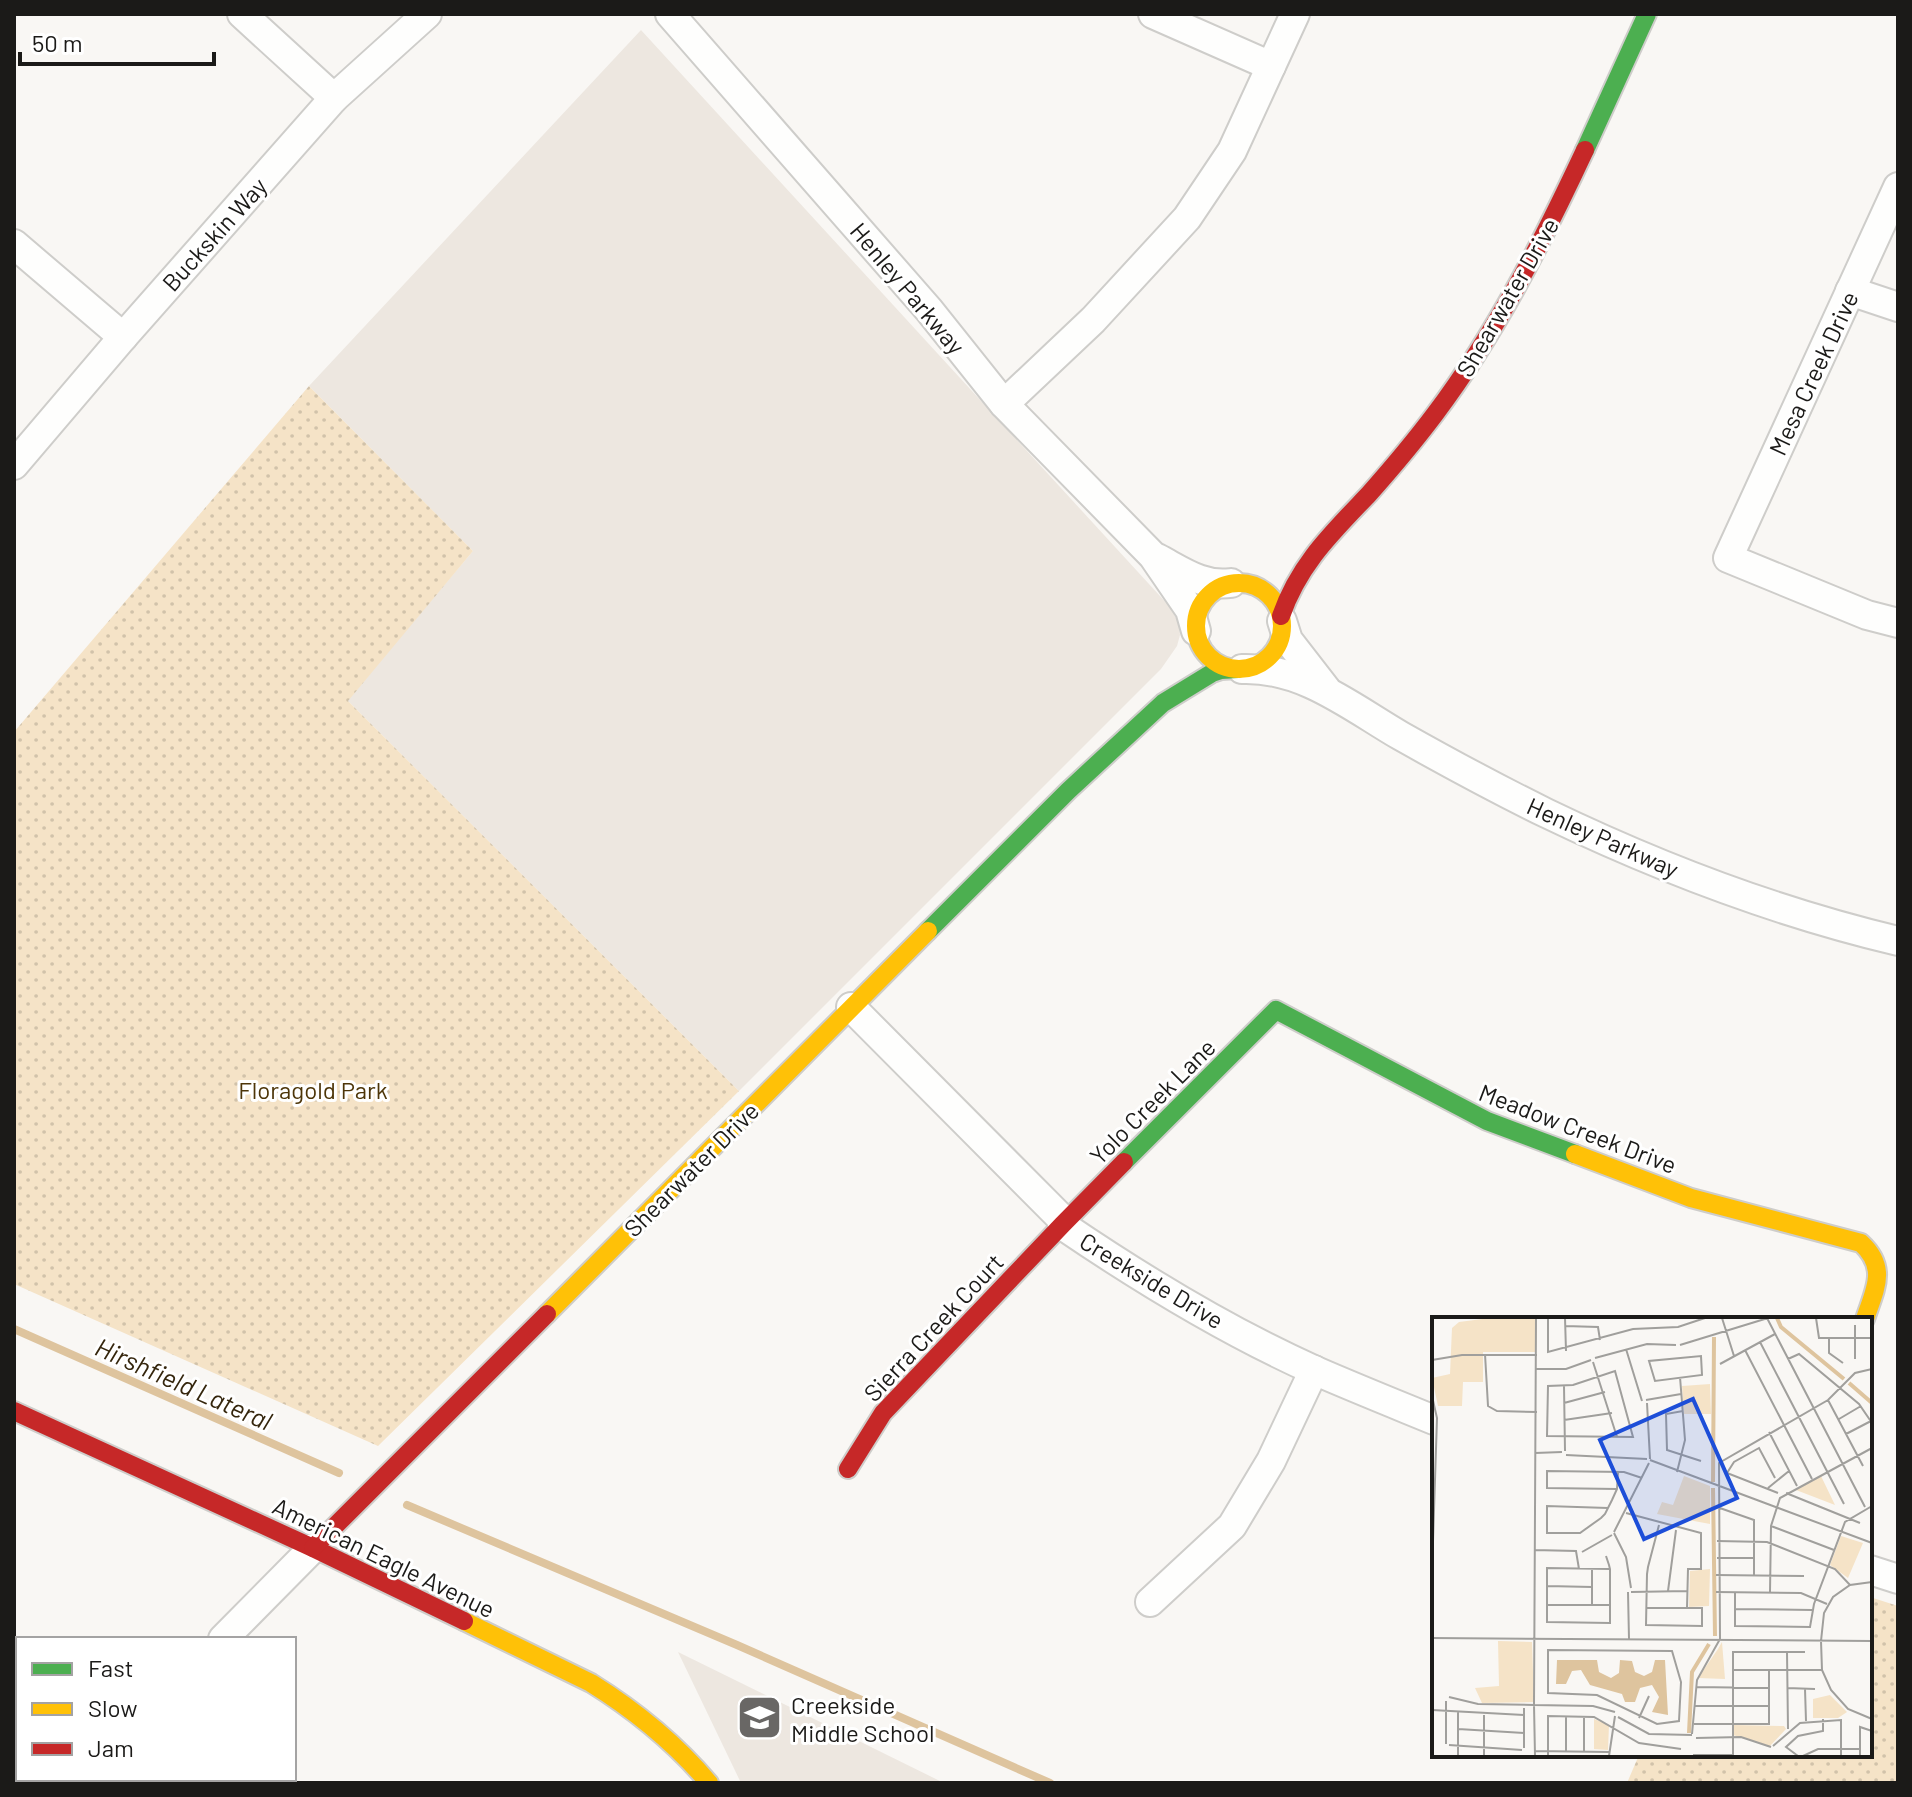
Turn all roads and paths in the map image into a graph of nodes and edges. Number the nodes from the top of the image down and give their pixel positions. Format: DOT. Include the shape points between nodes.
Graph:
graph roads {
  1 [pos="242,14"];
  2 [pos="427,14"];
  3 [pos="670,14"];
  4 [pos="1153,14"];
  5 [pos="1295,14"];
  6 [pos="1647,14"];
  7 [pos="1271,66"];
  8 [pos="334,98"];
  9 [pos="1898,187"];
  10 [pos="14,244"];
  11 [pos="1850,291"];
  12 [pos="1898,307"];
  13 [pos="123,337"];
  14 [pos="1004,404"];
  15 [pos="14,465"];
  16 [pos="1317,548"];
  17 [pos="1153,556"];
  18 [pos="1233,583"];
  19 [pos="1281,619"];
  20 [pos="1898,623"];
  21 [pos="1192,647"];
  22 [pos="1240,669"];
  23 [pos="1326,690"];
  24 [pos="1163,703"];
  25 [pos="1898,941"];
  26 [pos="851,1007"];
  27 [pos="1276,1010"];
  28 [pos="1062,1225"];
  29 [pos="1866,1317"];
  30 [pos="1314,1370"];
  31 [pos="14,1411"];
  32 [pos="1432,1419"];
  33 [pos="848,1469"];
  34 [pos="313,1548"];
  35 [pos="1872,1571"];
  36 [pos="1898,1579"];
  37 [pos="1150,1602"];
  38 [pos="225,1637"];
  39 [pos="709,1783"];
  1 -- 8 [label="street"];
  2 -- 8 [label="street, Buckskin Way"];
  3 -- 14 [label="street, Henley Parkway" via="929,310"];
  4 -- 7 [label="street"];
  5 -- 7 [label="street"];
  6 -- 16 [label="street, Shearwater Drive" via="1553,219 1488,336 1410,446"];
  7 -- 14 [label="street" via="1232,151 1187,218 1093,320"];
  8 -- 13 [label="street, Buckskin Way"];
  9 -- 11 [label="street, Mesa Creek Drive"];
  10 -- 13 [label="street"];
  11 -- 12 [label="street"];
  11 -- 20 [label="street, Mesa Creek Drive" via="1728,558"];
  13 -- 15 [label="street, Buckskin Way"];
  14 -- 17 [label="street, Henley Parkway"];
  16 -- 18 [label="street, Shearwater Drive" via="1278,570"];
  16 -- 19 [label="street, Shearwater Drive" via="1292,585"];
  17 -- 18 [label="street, Henley Parkway" via="1199,581"];
  17 -- 21 [label="street, Henley Parkway" via="1190,610"];
  18 -- 19 [label="street" via="1259,587 1277,604"];
  18 -- 21 [label="street" via="1204,600"];
  19 -- 22 [label="street" via="1272,653"];
  19 -- 23 [label="street, Henley Parkway" via="1288,640"];
  21 -- 22 [label="street"];
  21 -- 24 [label="street, Shearwater Drive"];
  22 -- 23 [label="street, Henley Parkway" via="1280,672"];
  22 -- 24 [label="street, Shearwater Drive" via="1212,673"];
  23 -- 25 [label="street, Henley Parkway" via="1472,775 1617,845 1746,897"];
  24 -- 26 [label="street, Shearwater Drive"];
  26 -- 28 [label="street, Creekside Drive" via="1061,1218"];
  26 -- 34 [label="street, Shearwater Drive"];
  27 -- 28 [label="street, Yolo Creek Lane"];
  27 -- 29 [label="street, Meadow Creek Drive" via="1487,1121 1691,1198 1861,1243 1874,1255 1879,1279"];
  28 -- 30 [label="street, Creekside Drive" via="1171,1296"];
  28 -- 33 [label="street, Sierra Creek Court" via="883,1413"];
  30 -- 32 [label="street, Creekside Drive"];
  30 -- 37 [label="street" via="1271,1461 1232,1526"];
  31 -- 34 [label="street, American Eagle Avenue"];
  34 -- 38 [label="street, Shearwater Drive"];
  34 -- 39 [label="street, American Eagle Avenue" via="619,1699 669,1739"];
  35 -- 36 [label="street"];
}
